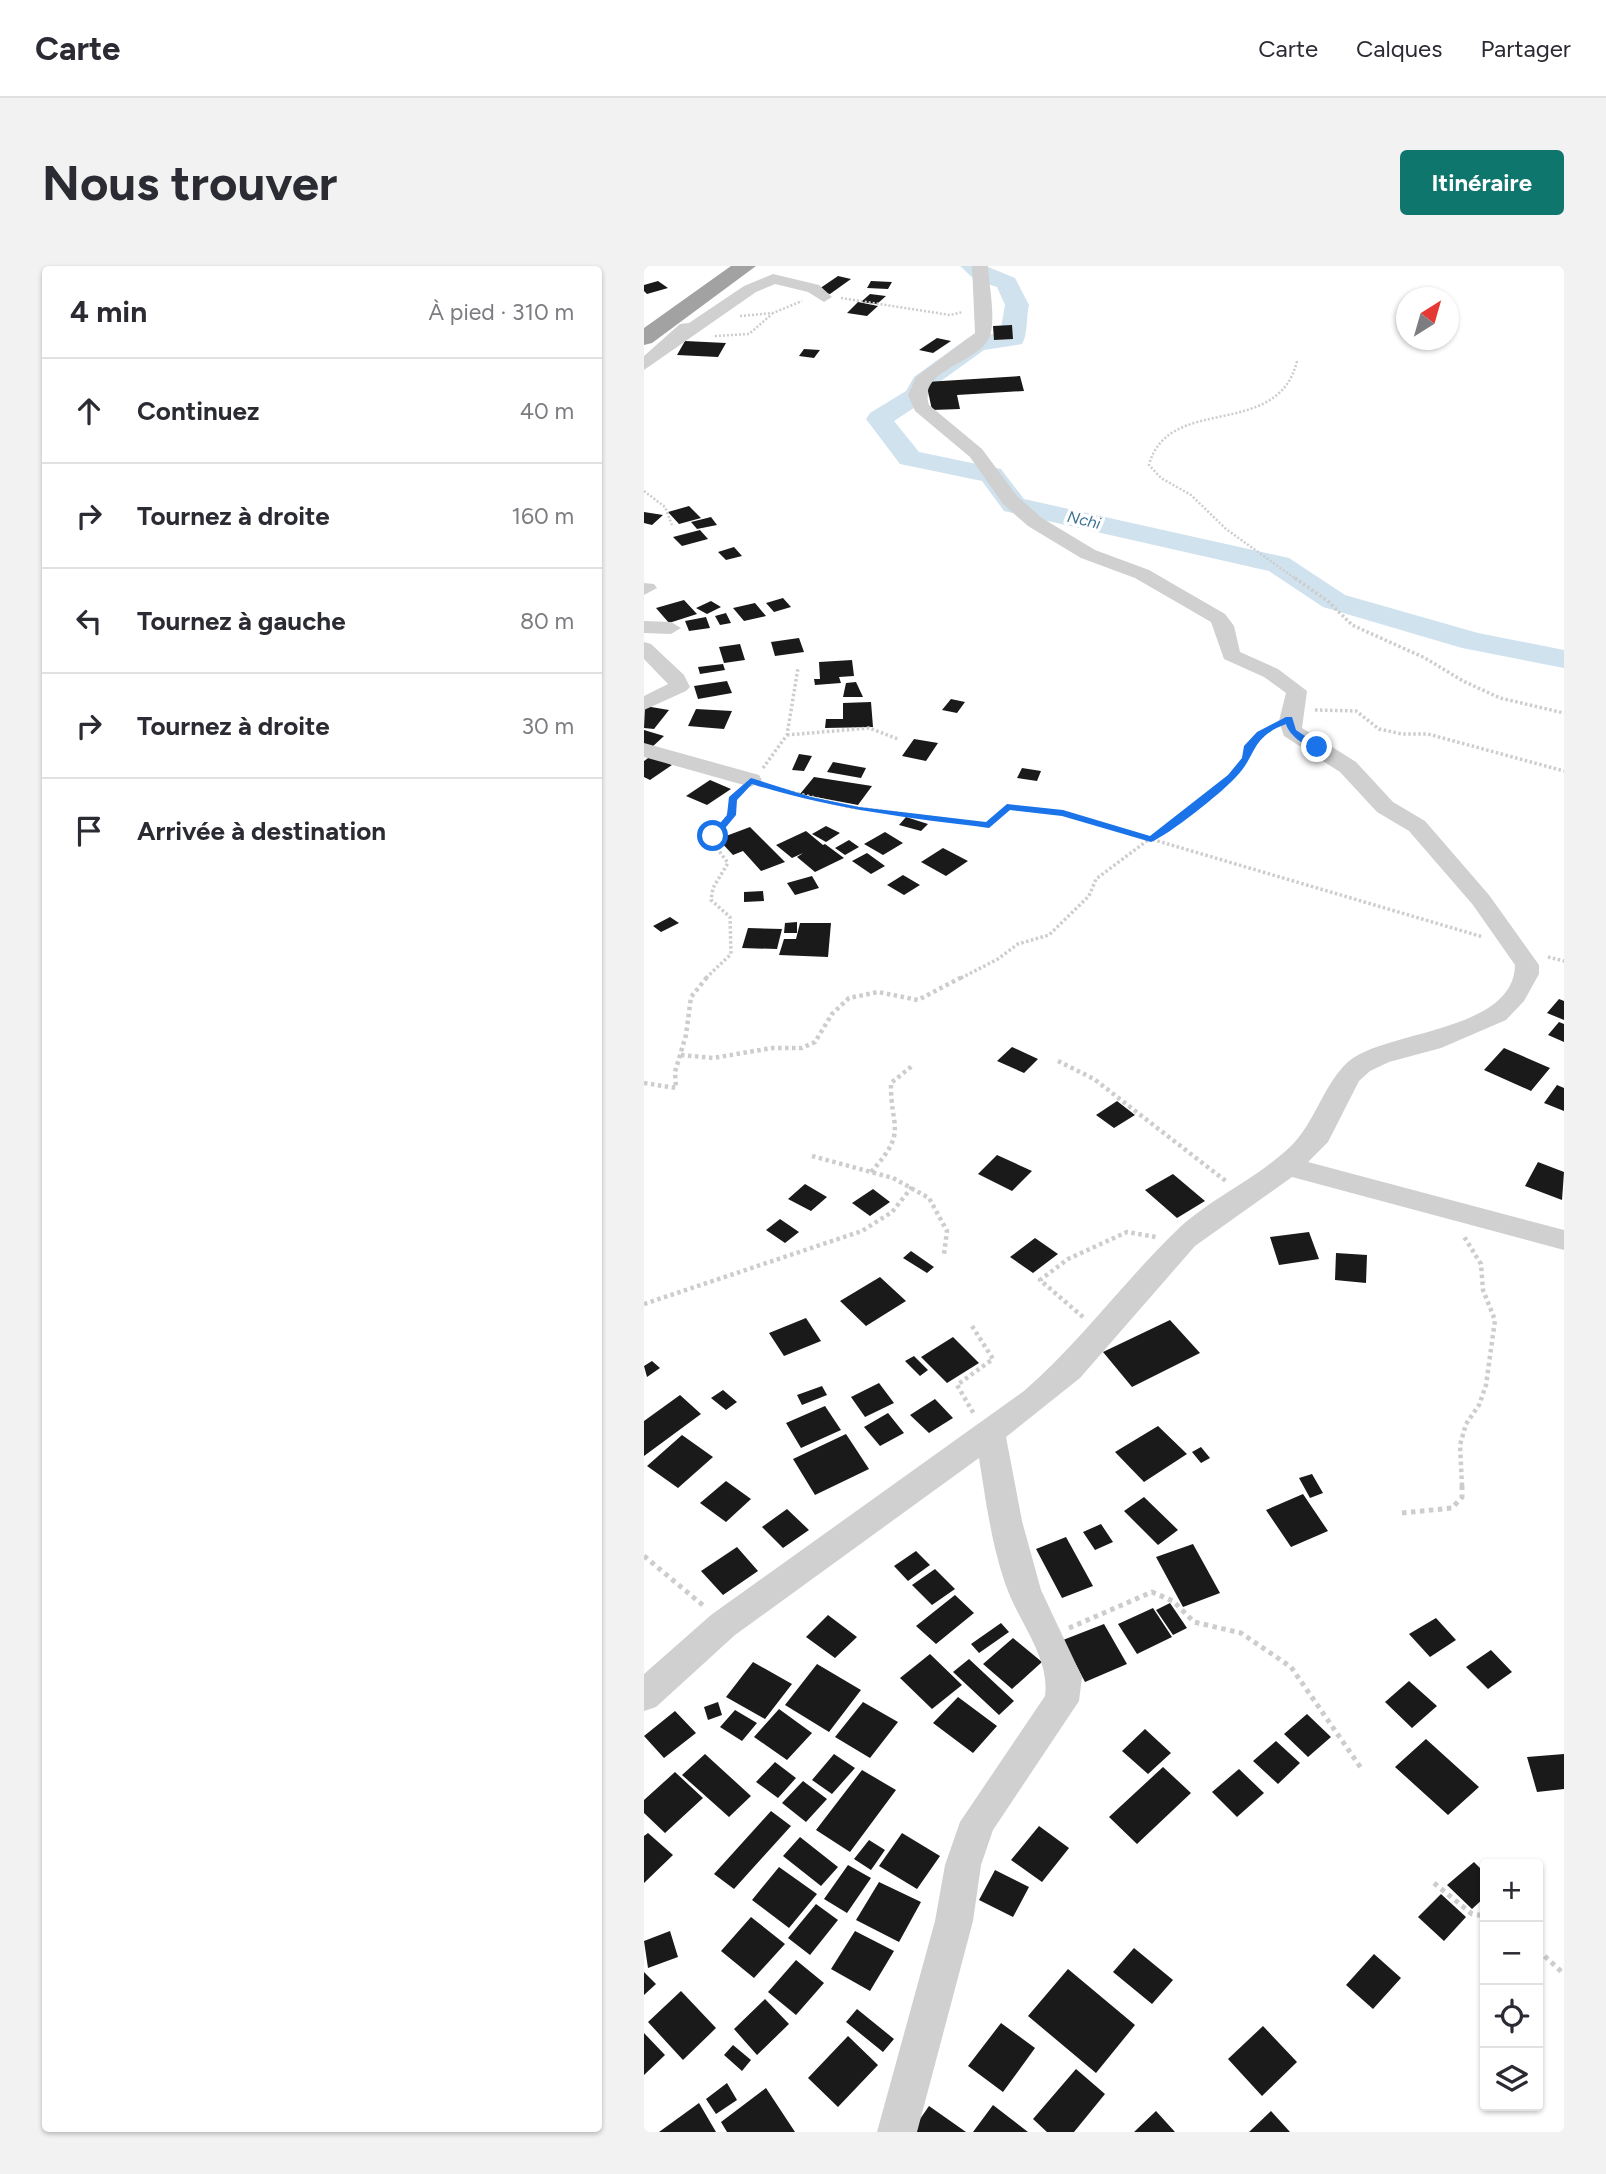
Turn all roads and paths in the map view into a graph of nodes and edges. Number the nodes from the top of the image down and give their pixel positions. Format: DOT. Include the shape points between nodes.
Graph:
graph roads {
  1 [pos="745,266"];
  2 [pos="980,266"];
  3 [pos="824,297"];
  4 [pos="984,304"];
  5 [pos="687,307"];
  6 [pos="719,310"];
  7 [pos="773,313"];
  8 [pos="679,337"];
  9 [pos="644,338"];
  10 [pos="1297,361"];
  11 [pos="644,365"];
  12 [pos="644,491"];
  13 [pos="672,524"];
  14 [pos="644,627"];
  15 [pos="671,628"];
  16 [pos="644,648"];
  17 [pos="798,668"];
  18 [pos="644,704"];
  19 [pos="1564,713"];
  20 [pos="1291,715"];
  21 [pos="787,735"];
  22 [pos="898,739"];
  23 [pos="644,750"];
  24 [pos="1564,771"];
  25 [pos="751,780"];
  26 [pos="1151,839"];
  27 [pos="1516,948"];
  28 [pos="681,1055"];
  29 [pos="1058,1061"];
  30 [pos="912,1066"];
  31 [pos="644,1083"];
  32 [pos="812,1156"];
  33 [pos="1289,1166"];
  34 [pos="871,1172"];
  35 [pos="912,1188"];
  36 [pos="1242,1195"];
  37 [pos="1436,1206"];
  38 [pos="1185,1239"];
  39 [pos="1564,1240"];
  40 [pos="944,1254"];
  41 [pos="644,1304"];
  42 [pos="972,1326"];
  43 [pos="1101,1333"];
  44 [pos="990,1434"];
  45 [pos="1402,1513"];
  46 [pos="644,1556"];
  47 [pos="723,1625"];
  48 [pos="1046,1639"];
  49 [pos="644,1696"];
  50 [pos="1361,1768"];
  51 [pos="1434,1883"];
  52 [pos="1480,1915"];
  53 [pos="1543,1955"];
  54 [pos="1564,1974"];
  55 [pos="897,2132"];
  1 -- 5 [label="highway"];
  2 -- 4 [label="street"];
  3 -- 4 [label="path" via="950,315"];
  3 -- 6 [label="street" via="813,288 773,279"];
  3 -- 7 [label="path"];
  4 -- 20 [label="street" via="980,340 922,382 917,395 920,407 976,453 1010,500 1035,522 1088,555 1142,574 1218,618 1231,655 1271,673 1296,691 1298,699"];
  5 -- 8 [label="street" via="694,317"];
  5 -- 9 [label="highway"];
  6 -- 7 [label="path" via="752,317"];
  6 -- 8 [label="street"];
  7 -- 8 [label="path" via="742,335"];
  8 -- 11 [label="street"];
  10 -- 19 [label="path" via="1294,377 1273,401 1186,426 1162,438 1149,456 1149,465 1161,478 1191,495 1226,529 1323,597 1352,625 1500,698"];
  12 -- 13 [label="path" via="665,508"];
  14 -- 15 [label="street"];
  16 -- 18 [label="street" via="677,679 679,687"];
  17 -- 21 [label="path"];
  20 -- 24 [label="path" via="1356,712 1379,729 1428,734"];
  20 -- 26 [label="path" via="1260,733 1232,777"];
  20 -- 27 [label="street" via="1289,727 1296,734 1338,759 1385,807 1417,827"];
  21 -- 22 [label="path" via="869,728"];
  21 -- 25 [label="path"];
  23 -- 25 [label="street"];
  25 -- 26 [label="path" via="859,810 989,825 1007,807 1063,813"];
  25 -- 28 [label="path" via="732,799 732,815 713,836 728,863 711,900 730,916 731,954 691,997"];
  26 -- 27 [label="path"];
  26 -- 28 [label="path" via="1096,879 1074,913 1049,935 1018,944 918,1000 878,992 849,998 832,1014 815,1042 802,1048 713,1058"];
  27 -- 33 [label="street" via="1527,965 1527,974 1511,1001 1476,1024 1361,1065 1349,1076 1318,1135"];
  28 -- 31 [label="path" via="676,1088"];
  29 -- 36 [label="path" via="1094,1079"];
  30 -- 34 [label="path" via="891,1083 890,1101 897,1119 888,1154"];
  32 -- 34 [label="path"];
  33 -- 36 [label="street"];
  33 -- 37 [label="street"];
  34 -- 35 [label="path"];
  35 -- 40 [label="path" via="929,1198 947,1231"];
  35 -- 41 [label="path" via="892,1212 862,1231"];
  36 -- 38 [label="street"];
  37 -- 39 [label="street"];
  37 -- 45 [label="path" via="1481,1264 1494,1333 1479,1405 1466,1424 1460,1445 1462,1497 1452,1508"];
  38 -- 43 [label="street"];
  38 -- 43 [label="path" via="1127,1232 1068,1259 1040,1280"];
  42 -- 44 [label="path" via="993,1359 957,1385"];
  43 -- 44 [label="street" via="1069,1370"];
  44 -- 47 [label="street"];
  44 -- 48 [label="street" via="1024,1590"];
  46 -- 47 [label="path"];
  47 -- 49 [label="street"];
  48 -- 50 [label="path" via="1152,1592 1173,1601 1194,1622 1241,1633 1291,1667"];
  48 -- 55 [label="street" via="1065,1677 1062,1701 978,1822 963,1865 954,1921"];
  51 -- 52 [label="path" via="1472,1914"];
  53 -- 54 [label="path"];
}
